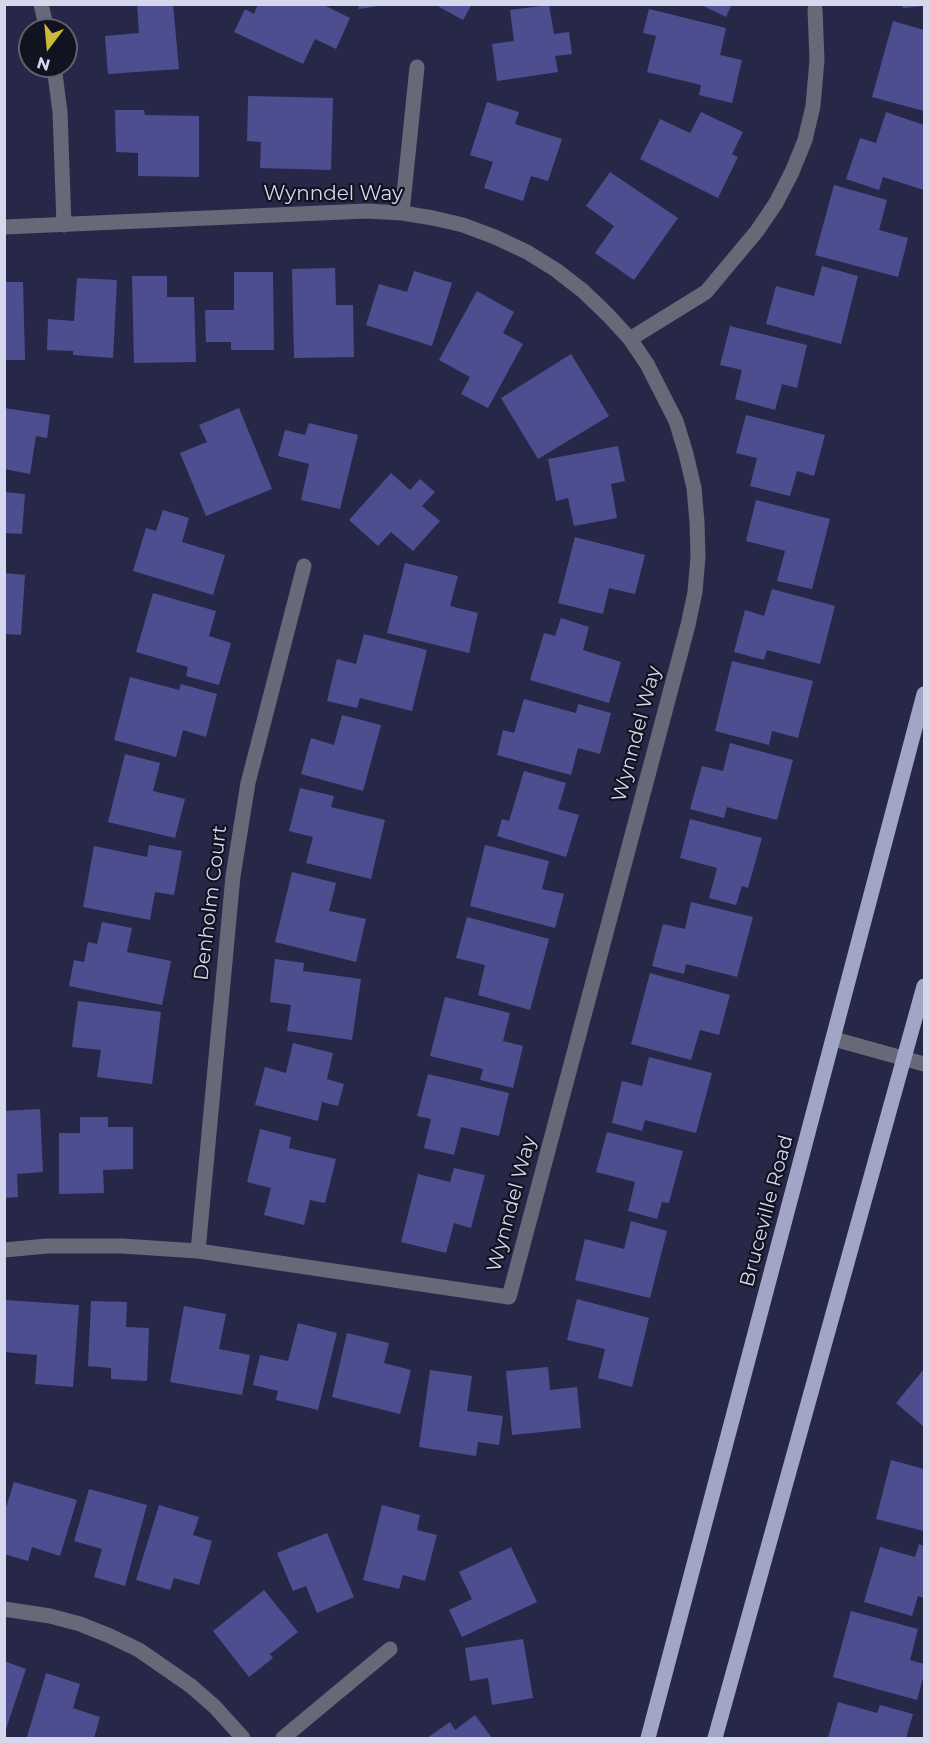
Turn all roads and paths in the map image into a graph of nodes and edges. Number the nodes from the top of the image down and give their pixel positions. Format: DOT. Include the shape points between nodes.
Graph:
graph roads {
  1 [pos="815,9"];
  2 [pos="417,67"];
  3 [pos="56,78"];
  4 [pos="402,213"];
  5 [pos="64,225"];
  6 [pos="4,227"];
  7 [pos="630,339"];
  8 [pos="304,566"];
  9 [pos="924,693"];
  10 [pos="924,986"];
  11 [pos="834,1039"];
  12 [pos="906,1058"];
  13 [pos="924,1064"];
  14 [pos="4,1250"];
  15 [pos="198,1251"];
  16 [pos="4,1609"];
  17 [pos="390,1649"];
  18 [pos="243,1738"];
  19 [pos="283,1738"];
  20 [pos="648,1738"];
  21 [pos="715,1738"];
  1 -- 7 [label="street" via="817,60 813,106 805,140 776,203 706,292"];
  2 -- 4 [label="street"];
  3 -- 5 [label="street"];
  4 -- 5 [label="street, Wynndel Way" via="366,211"];
  4 -- 7 [label="street, Wynndel Way" via="463,225 526,252 583,291"];
  5 -- 6 [label="street, Wynndel Way"];
  7 -- 15 [label="street, Wynndel Way" via="676,421 686,454 697,522 695,592 510,1297"];
  8 -- 15 [label="street, Denholm Court" via="248,783 233,876"];
  9 -- 11 [label="main road, Bruceville Road"];
  10 -- 12 [label="main road"];
  11 -- 12 [label="street"];
  11 -- 20 [label="main road, Bruceville Road"];
  12 -- 13 [label="street"];
  12 -- 21 [label="main road"];
  14 -- 15 [label="street, Wynndel Way" via="122,1246"];
  16 -- 18 [label="street" via="80,1624 139,1650 191,1686"];
  17 -- 19 [label="street"];
}
